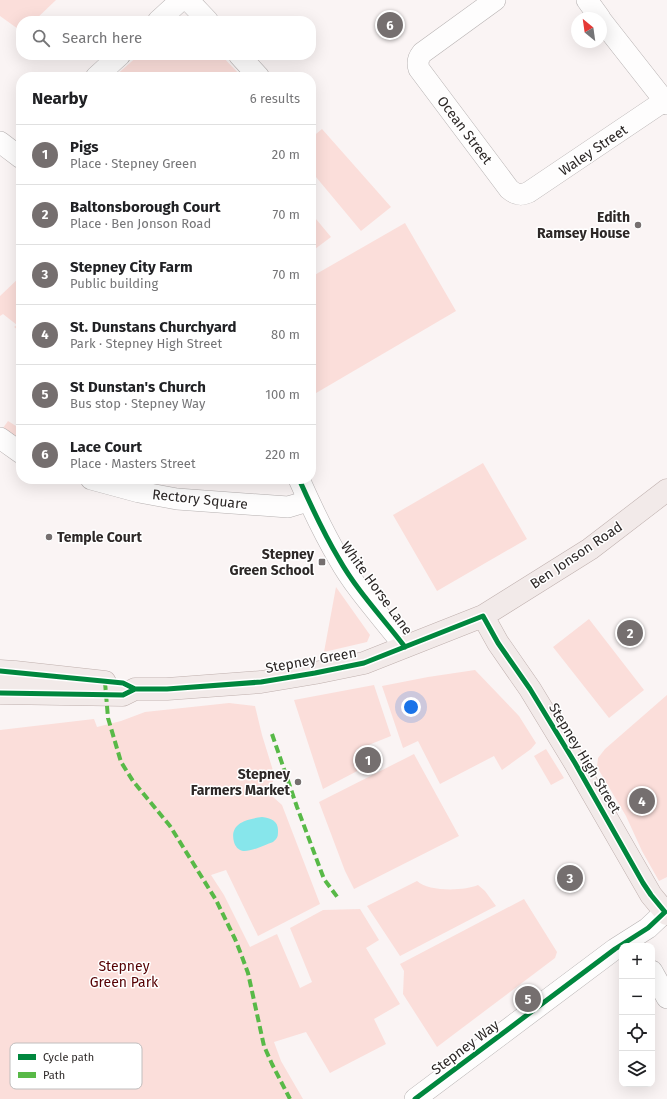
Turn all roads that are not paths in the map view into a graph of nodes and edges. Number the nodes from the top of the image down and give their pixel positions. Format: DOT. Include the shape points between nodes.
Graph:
graph roads {
  1 [pos="181,0"];
  2 [pos="188,0"];
  3 [pos="495,0"];
  4 [pos="587,0"];
  5 [pos="595,12"];
  6 [pos="163,16"];
  7 [pos="203,16"];
  8 [pos="607,28"];
  9 [pos="115,60"];
  10 [pos="244,60"];
  11 [pos="101,72"];
  12 [pos="254,72"];
  13 [pos="666,102"];
  14 [pos="519,195"];
  15 [pos="110,484"];
  16 [pos="301,484"];
  17 [pos="667,490"];
  18 [pos="308,499"];
  19 [pos="483,616"];
  20 [pos="405,647"];
  21 [pos="0,671"];
  22 [pos="135,689"];
  23 [pos="0,693"];
  24 [pos="666,913"];
  25 [pos="635,942"];
  26 [pos="655,976"];
  27 [pos="667,998"];
  28 [pos="415,1099"];
  1 -- 6 [label="street"];
  2 -- 7 [label="street"];
  3 -- 14 [label="street, Ocean Street" via="422,53 418,65 509,189"];
  4 -- 5 [label="street"];
  8 -- 13 [label="street"];
  9 -- 11 [label="street"];
  10 -- 12 [label="street"];
  13 -- 14 [label="street, Waley Street" via="529,192"];
  15 -- 18 [label="street, Rectory Square" via="139,492 185,499 288,507"];
  16 -- 18 [label="street, White Horse Lane"];
  17 -- 19 [label="main road, Ben Jonson Road" via="590,549"];
  18 -- 20 [label="street, White Horse Lane" via="345,569"];
  19 -- 20 [label="main road, Stepney Green"];
  19 -- 24 [label="main road, Stepney High Street" via="575,763 643,883"];
  20 -- 22 [label="main road, Stepney Green" via="364,663 261,682"];
  21 -- 22 [label="main road, Stepney Green" via="123,683"];
  22 -- 23 [label="main road, Stepney Green" via="123,695"];
  24 -- 25 [label="street, Stepney Way"];
  25 -- 28 [label="street, Stepney Way" via="611,952"];
  26 -- 27 [label="street"];
}
